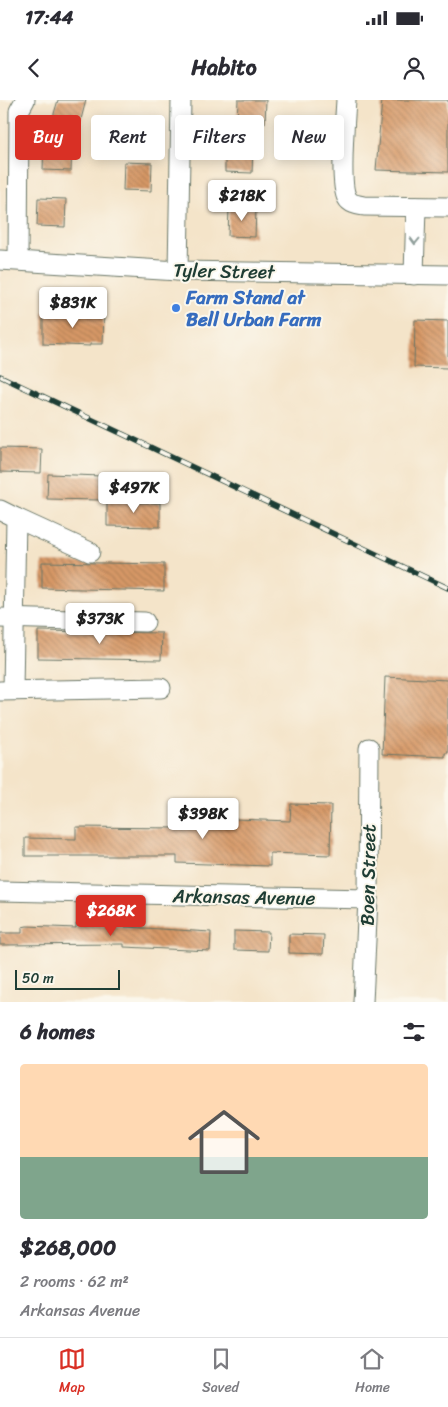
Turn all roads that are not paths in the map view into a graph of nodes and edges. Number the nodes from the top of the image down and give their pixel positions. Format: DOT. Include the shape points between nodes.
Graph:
graph roads {
  1 [pos="25,100"];
  2 [pos="181,100"];
  3 [pos="346,100"];
  4 [pos="416,207"];
  5 [pos="448,207"];
  6 [pos="9,260"];
  7 [pos="178,271"];
  8 [pos="414,275"];
  9 [pos="448,275"];
  10 [pos="8,514"];
  11 [pos="90,552"];
  12 [pos="7,618"];
  13 [pos="145,622"];
  14 [pos="162,688"];
  15 [pos="7,690"];
  16 [pos="369,748"];
  17 [pos="0,891"];
  18 [pos="368,899"];
  19 [pos="364,1002"];
  1 -- 6 [label="street" via="20,111"];
  2 -- 7 [label="street"];
  3 -- 4 [label="street" via="343,179 346,198 364,206"];
  4 -- 5 [label="street"];
  4 -- 8 [label="street, one-way"];
  6 -- 7 [label="street, Tyler Street"];
  7 -- 8 [label="street, Tyler Street"];
  8 -- 9 [label="street, Tyler Street"];
  10 -- 11 [label="street"];
  10 -- 12 [label="street"];
  12 -- 13 [label="street"];
  12 -- 15 [label="street"];
  14 -- 15 [label="street"];
  16 -- 18 [label="street, Boen Street"];
  17 -- 18 [label="street, Arkansas Avenue"];
  18 -- 19 [label="street, Boen Street"];
}
